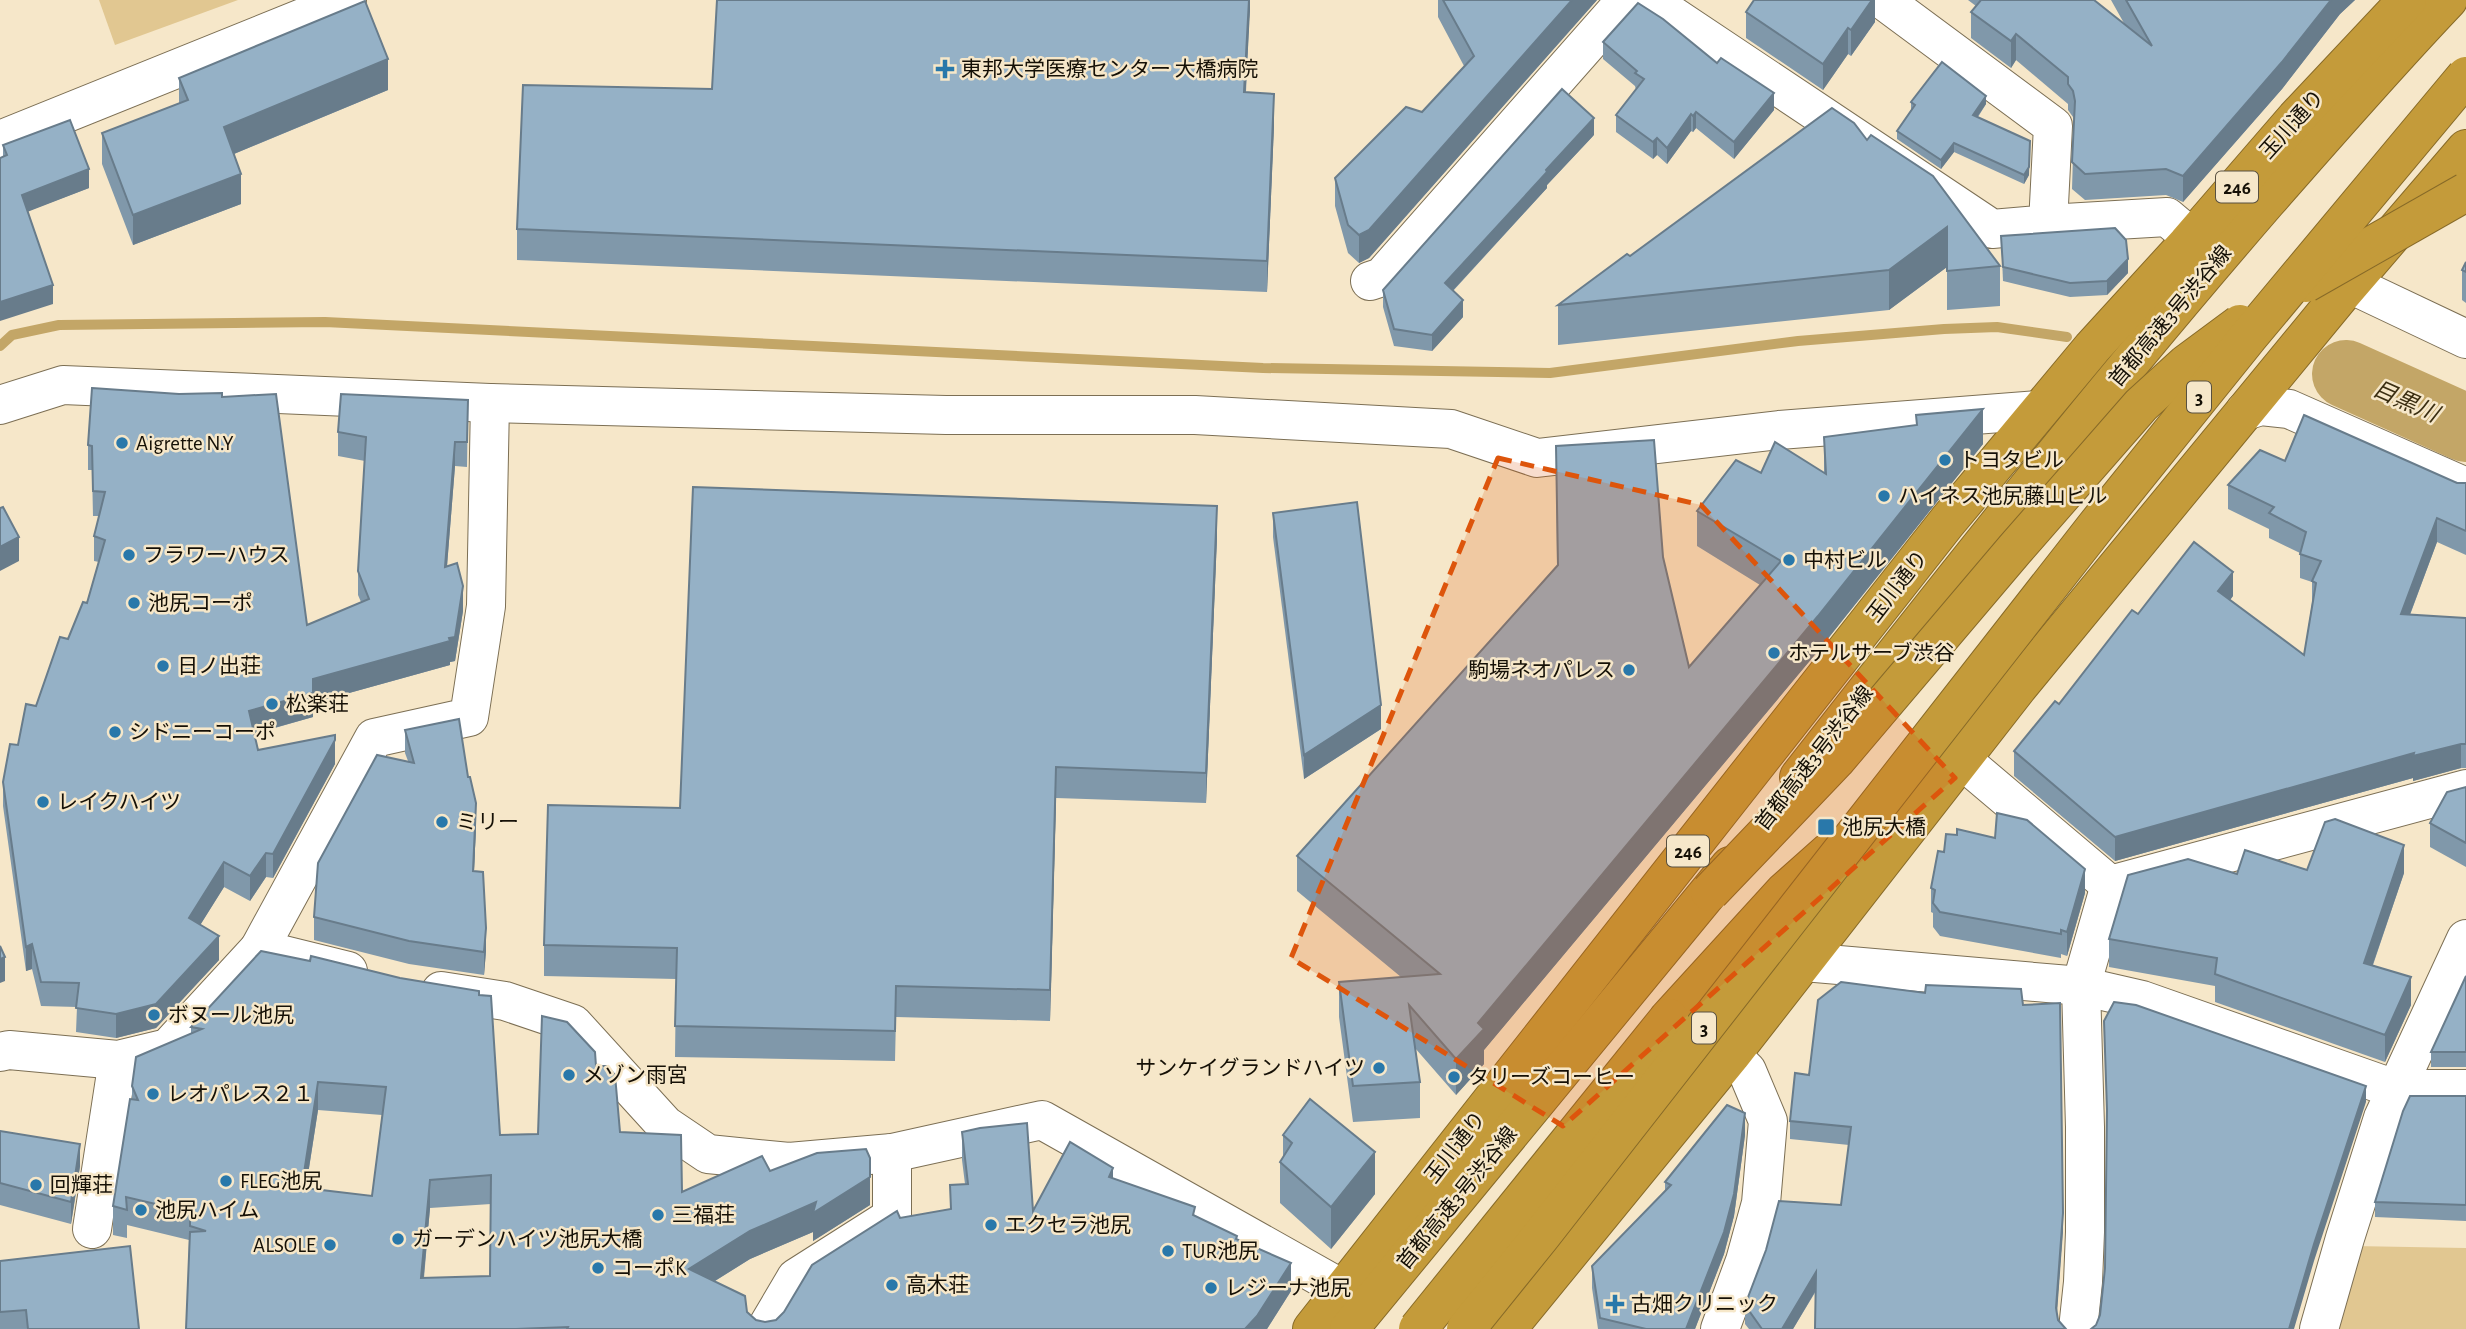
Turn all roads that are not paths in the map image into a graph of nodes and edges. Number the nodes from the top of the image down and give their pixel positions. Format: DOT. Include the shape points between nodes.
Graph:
graph roads {
  1 [pos="347,0"];
  2 [pos="1626,0"];
  3 [pos="1649,0"];
  4 [pos="1884,0"];
  5 [pos="2407,0"];
  6 [pos="2448,0"];
  7 [pos="2466,76"];
  8 [pos="2466,138"];
  9 [pos="0,140"];
  10 [pos="2466,149"];
  11 [pos="2466,192"];
  12 [pos="2048,224"];
  13 [pos="2192,238"];
  14 [pos="1370,281"];
  15 [pos="2345,291"];
  16 [pos="2466,339"];
  17 [pos="490,403"];
  18 [pos="0,405"];
  19 [pos="2039,410"];
  20 [pos="2245,411"];
  21 [pos="2466,487"];
  22 [pos="2018,687"];
  23 [pos="1942,725"];
  24 [pos="1962,760"];
  25 [pos="2466,789"];
  26 [pos="2110,885"];
  27 [pos="1710,892"];
  28 [pos="2466,939"];
  29 [pos="259,949"];
  30 [pos="1804,962"];
  31 [pos="2081,986"];
  32 [pos="0,1052"];
  33 [pos="1731,1055"];
  34 [pos="118,1060"];
  35 [pos="2395,1089"];
  36 [pos="2466,1089"];
  37 [pos="892,1153"];
  38 [pos="92,1229"];
  39 [pos="1344,1290"];
  40 [pos="766,1329"];
  41 [pos="1312,1329"];
  42 [pos="1349,1329"];
  43 [pos="1418,1329"];
  44 [pos="1466,1329"];
  45 [pos="1507,1329"];
  46 [pos="1720,1329"];
  47 [pos="2078,1329"];
  48 [pos="2319,1329"];
  1 -- 9 [label="street"];
  2 -- 14 [label="street" via="1382,277"];
  3 -- 12 [label="street" via="1992,229"];
  4 -- 12 [label="street" via="2053,125"];
  5 -- 13 [label="highway, 玉川通り / 246"];
  6 -- 27 [label="highway, 首都高速3号渋谷線, bridge" via="2196,284 1990,532"];
  7 -- 23 [label="highway, 3, bridge" via="2232,357"];
  8 -- 23 [label="highway, bridge" via="2253,371 2087,567"];
  10 -- 15 [label="highway"];
  11 -- 27 [label="highway, bridge" via="2251,317 2186,364 2141,405 1836,760"];
  12 -- 13 [label="street" via="2167,217"];
  13 -- 19 [label="highway, 玉川通り / 246"];
  15 -- 16 [label="street"];
  15 -- 20 [label="highway"];
  17 -- 18 [label="street" via="63,385"];
  17 -- 19 [label="street" via="946,415 1195,415 1451,429 1537,458 1779,430"];
  17 -- 29 [label="street" via="486,606 469,718 374,738"];
  19 -- 39 [label="highway, 玉川通り / 246"];
  20 -- 21 [label="street" via="2261,406 2289,408"];
  20 -- 22 [label="highway"];
  22 -- 24 [label="highway"];
  22 -- 43 [label="highway, bridge" via="1784,892 1669,1018"];
  23 -- 44 [label="highway, 3, bridge"];
  24 -- 26 [label="street"];
  24 -- 30 [label="highway"];
  25 -- 26 [label="street"];
  26 -- 31 [label="street"];
  27 -- 42 [label="highway, 首都高速3号渋谷線"];
  28 -- 35 [label="street"];
  29 -- 34 [label="street" via="168,1048"];
  29 -- 37 [label="street" via="394,983 505,1001 573,1024 665,1125 708,1154 789,1162"];
  30 -- 31 [label="street"];
  30 -- 33 [label="highway"];
  31 -- 35 [label="street" via="2142,1000"];
  31 -- 47 [label="street" via="2085,1232"];
  32 -- 34 [label="street"];
  33 -- 45 [label="highway"];
  33 -- 46 [label="street" via="1747,1071 1768,1121 1761,1203"];
  34 -- 38 [label="street"];
  35 -- 36 [label="street"];
  35 -- 48 [label="street"];
  37 -- 39 [label="street" via="1042,1120"];
  37 -- 40 [label="street" via="892,1217 796,1278"];
  39 -- 41 [label="highway, 玉川通り / 246"];
}
